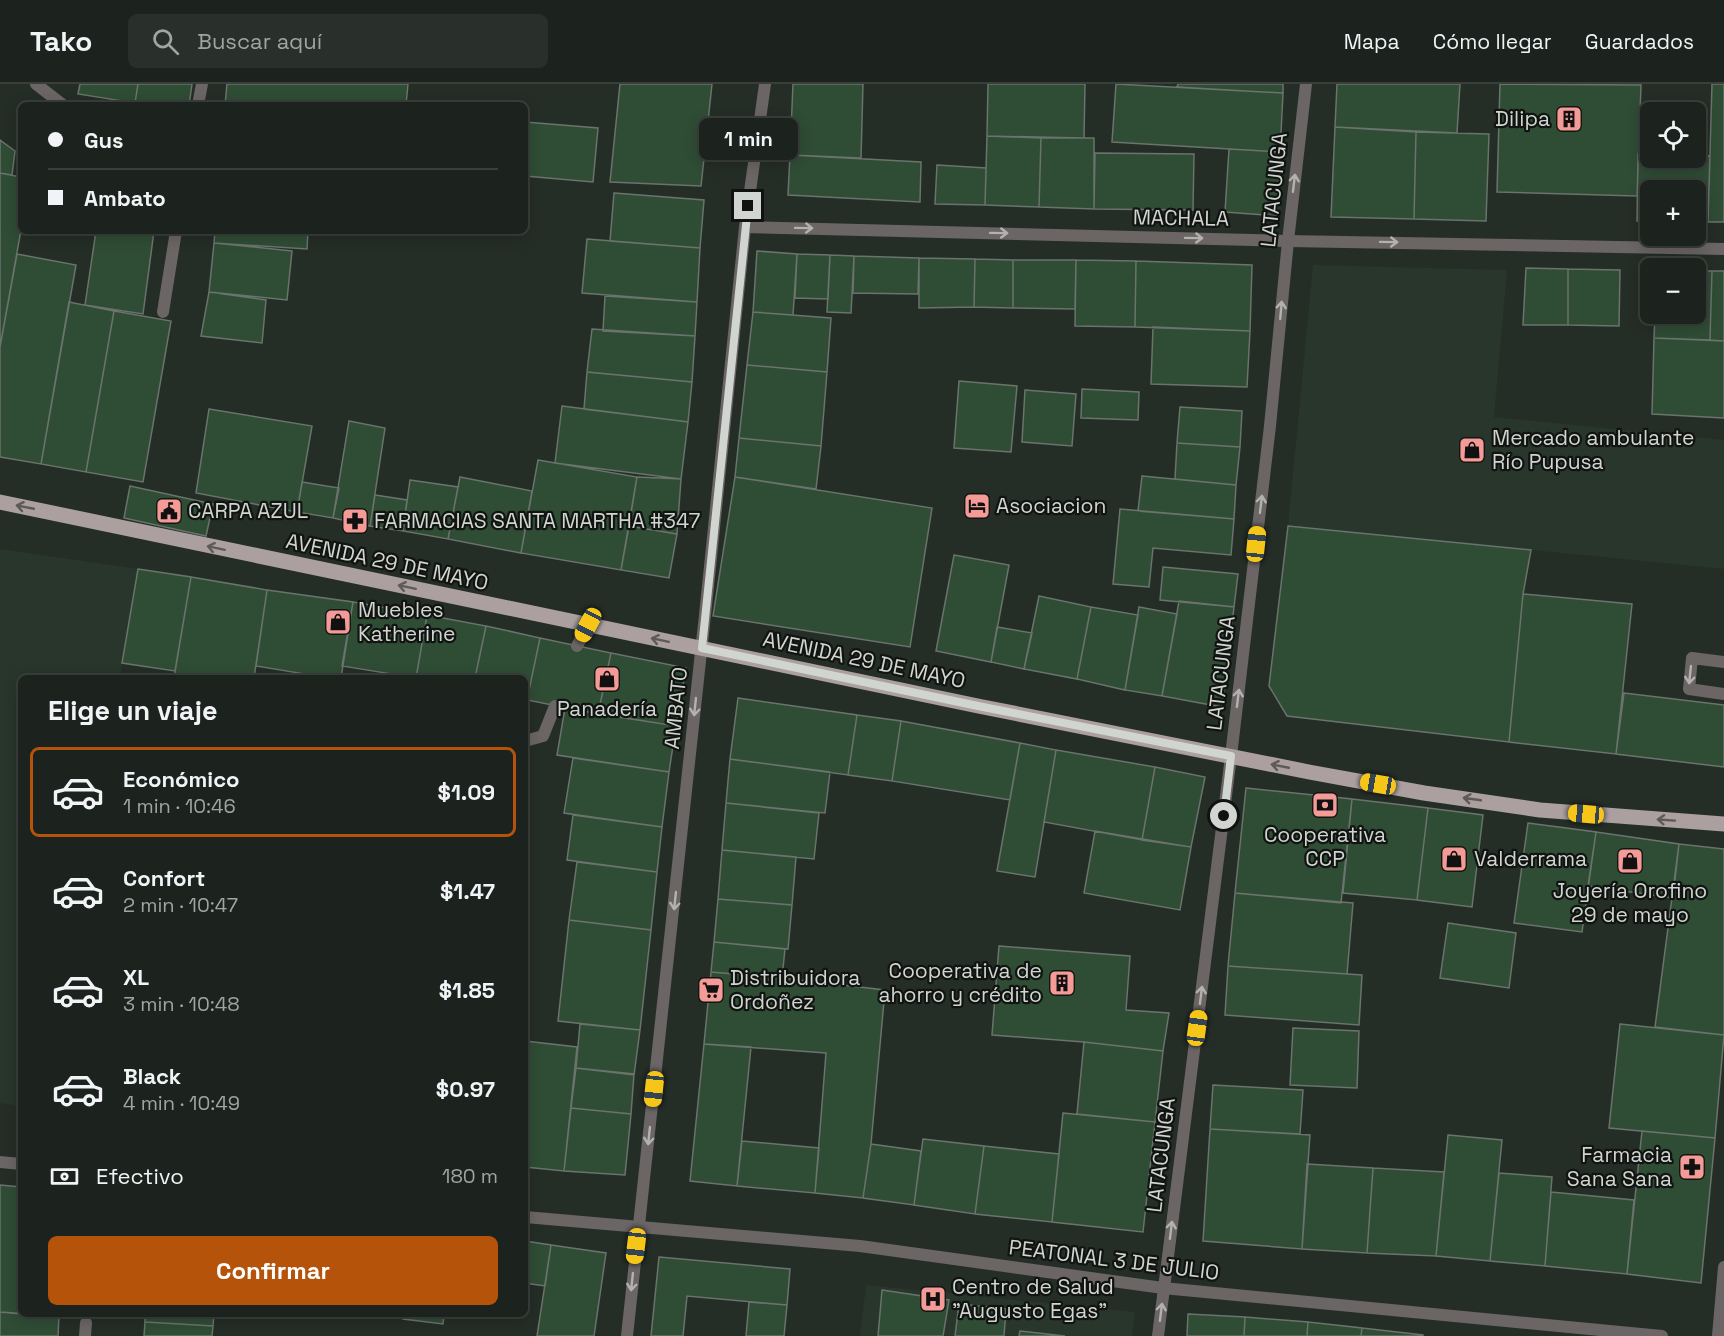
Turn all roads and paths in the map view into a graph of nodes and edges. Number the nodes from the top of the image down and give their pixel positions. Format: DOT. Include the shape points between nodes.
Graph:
graph roads {
  1 [pos="36,84"];
  2 [pos="202,84"];
  3 [pos="765,84"];
  4 [pos="1306,84"];
  5 [pos="59,102"];
  6 [pos="199,102"];
  7 [pos="745,227"];
  8 [pos="176,234"];
  9 [pos="1288,241"];
  10 [pos="1724,249"];
  11 [pos="163,312"];
  12 [pos="0,502"];
  13 [pos="588,625"];
  14 [pos="577,646"];
  15 [pos="702,648"];
  16 [pos="1724,663"];
  17 [pos="1724,694"];
  18 [pos="555,706"];
  19 [pos="528,740"];
  20 [pos="1231,756"];
  21 [pos="1724,824"];
  22 [pos="0,1162"];
  23 [pos="18,1164"];
  24 [pos="528,1217"];
  25 [pos="640,1228"];
  26 [pos="1724,1267"];
  27 [pos="1164,1288"];
  28 [pos="627,1336"];
  29 [pos="1158,1336"];
  30 [pos="1662,1336"];
  31 [pos="1718,1336"];
  1 -- 5 [label="street"];
  2 -- 6 [label="street"];
  3 -- 7 [label="street, AMBATO"];
  9 -- 4 [label="street, LATACUNGA, one-way"];
  7 -- 9 [label="street, MACHALA, one-way"];
  7 -- 15 [label="street, AMBATO"];
  8 -- 11 [label="street"];
  9 -- 10 [label="street, MACHALA, one-way"];
  20 -- 9 [label="street, LATACUNGA, one-way"];
  13 -- 12 [label="main road, AVENIDA 29 DE MAYO, one-way"];
  13 -- 14 [label="street"];
  15 -- 13 [label="main road, AVENIDA 29 DE MAYO, one-way"];
  15 -- 20 [label="main road, AVENIDA 29 DE MAYO"];
  15 -- 25 [label="street, AMBATO, one-way"];
  16 -- 17 [label="street, one-way" via="1692,658 1689,689"];
  18 -- 19 [label="street" via="543,736"];
  21 -- 20 [label="main road, AVENIDA 29 DE MAYO, one-way" via="1540,810 1425,793"];
  27 -- 20 [label="street, LATACUNGA, one-way"];
  22 -- 23 [label="street"];
  24 -- 25 [label="street, PEATONAL 3 DE JULIO"];
  25 -- 27 [label="street, PEATONAL 3 DE JULIO" via="860,1246"];
  25 -- 28 [label="street, AMBATO, one-way"];
  26 -- 31 [label="street"];
  29 -- 27 [label="street, LATACUNGA, one-way"];
  27 -- 30 [label="street, PEATONAL 3 DE JULIO"];
}
